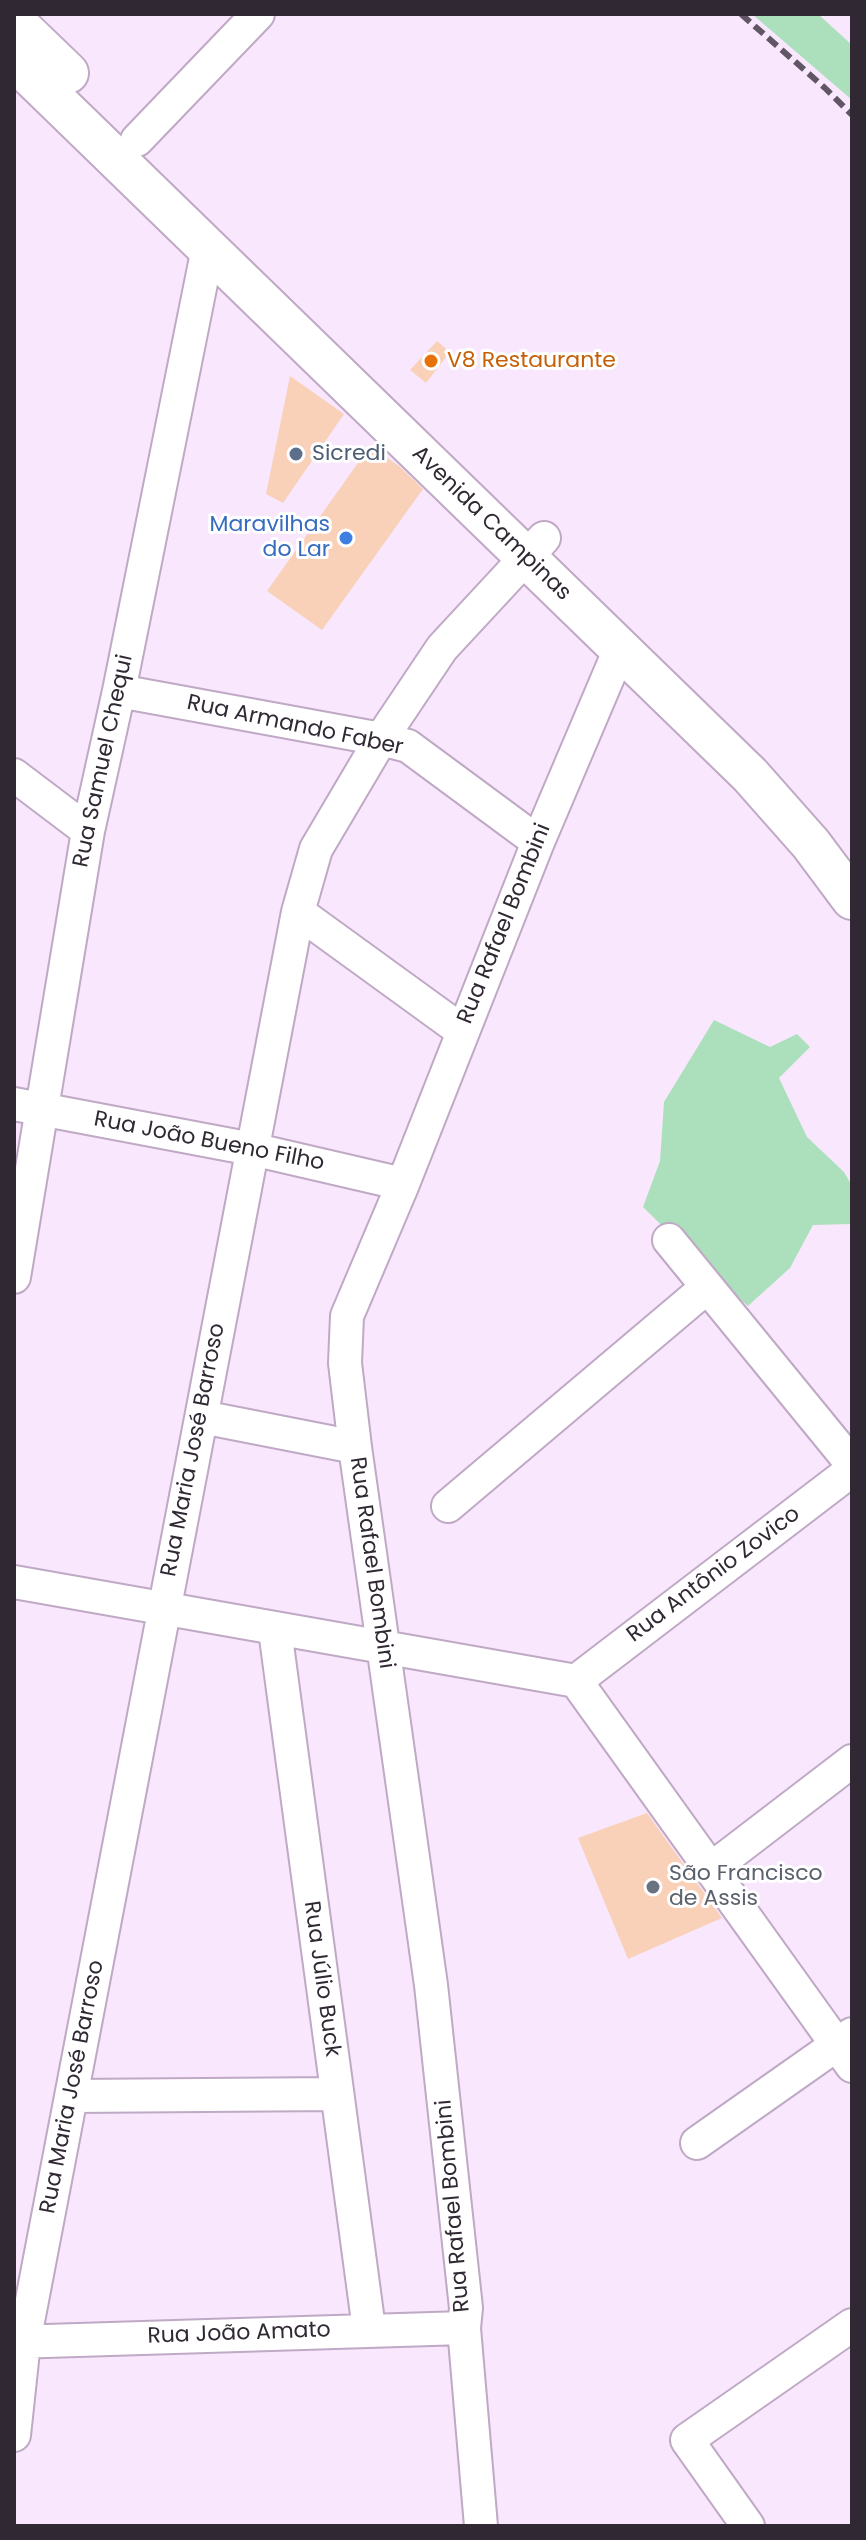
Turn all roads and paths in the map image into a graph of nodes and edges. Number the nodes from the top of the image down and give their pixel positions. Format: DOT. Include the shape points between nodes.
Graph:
graph roads {
  1 [pos="258,14"];
  2 [pos="14,21"];
  3 [pos="14,60"];
  4 [pos="137,140"];
  5 [pos="208,248"];
  6 [pos="534,547"];
  7 [pos="620,649"];
  8 [pos="119,691"];
  9 [pos="381,739"];
  10 [pos="14,775"];
  11 [pos="88,831"];
  12 [pos="538,842"];
  13 [pos="852,860"];
  14 [pos="852,899"];
  15 [pos="298,912"];
  16 [pos="462,1031"];
  17 [pos="29,1107"];
  18 [pos="252,1149"];
  19 [pos="403,1184"];
  20 [pos="669,1240"];
  21 [pos="14,1277"];
  22 [pos="706,1288"];
  23 [pos="202,1417"];
  24 [pos="355,1447"];
  25 [pos="852,1464"];
  26 [pos="852,1470"];
  27 [pos="448,1506"];
  28 [pos="14,1582"];
  29 [pos="163,1610"];
  30 [pos="275,1630"];
  31 [pos="383,1645"];
  32 [pos="576,1681"];
  33 [pos="852,1761"];
  34 [pos="711,1869"];
  35 [pos="847,2048"];
  36 [pos="336,2094"];
  37 [pos="72,2096"];
  38 [pos="697,2143"];
  39 [pos="852,2325"];
  40 [pos="464,2328"];
  41 [pos="369,2329"];
  42 [pos="19,2342"];
  43 [pos="14,2435"];
  44 [pos="481,2526"];
  45 [pos="748,2526"];
  1 -- 4 [label="street"];
  2 -- 4 [label="main road, Avenida Campinas"];
  3 -- 5 [label="main road, Avenida Campinas"];
  4 -- 6 [label="main road, Avenida Campinas"];
  5 -- 6 [label="main road, Avenida Campinas"];
  5 -- 8 [label="street, Rua Samuel Chequi"];
  6 -- 7 [label="main road, Avenida Campinas"];
  6 -- 9 [label="street, Rua Maria José Barroso" via="442,648"];
  6 -- 13 [label="main road, Avenida Campinas" via="760,753"];
  7 -- 12 [label="street, Rua Rafael Bombini"];
  7 -- 14 [label="main road, Avenida Campinas" via="750,775"];
  8 -- 9 [label="street, Rua Armando Faber"];
  8 -- 11 [label="street, Rua Samuel Chequi"];
  9 -- 12 [label="street, Rua Armando Faber" via="408,746"];
  9 -- 15 [label="street, Rua Maria José Barroso" via="316,849"];
  10 -- 11 [label="street"];
  11 -- 17 [label="street, Rua Samuel Chequi"];
  12 -- 16 [label="street, Rua Rafael Bombini"];
  15 -- 16 [label="street"];
  15 -- 18 [label="street, Rua Maria José Barroso"];
  16 -- 19 [label="street, Rua Rafael Bombini"];
  17 -- 18 [label="street, Rua João Bueno Filho"];
  17 -- 21 [label="street, Rua Samuel Chequi"];
  18 -- 19 [label="street, Rua João Bueno Filho"];
  18 -- 23 [label="street, Rua Maria José Barroso"];
  19 -- 24 [label="street, Rua Rafael Bombini" via="347,1316 345,1363"];
  20 -- 22 [label="street"];
  22 -- 25 [label="street"];
  22 -- 27 [label="street"];
  23 -- 24 [label="street"];
  23 -- 29 [label="street, Rua Maria José Barroso"];
  24 -- 31 [label="street, Rua Rafael Bombini"];
  26 -- 32 [label="street, Rua Antônio Zovico"];
  28 -- 29 [label="street"];
  29 -- 30 [label="street"];
  29 -- 37 [label="street, Rua Maria José Barroso"];
  30 -- 31 [label="street"];
  30 -- 36 [label="street, Rua Júlio Buck"];
  31 -- 32 [label="street"];
  31 -- 40 [label="street, Rua Rafael Bombini" via="431,1985"];
  32 -- 34 [label="street"];
  33 -- 34 [label="street"];
  34 -- 35 [label="street"];
  35 -- 38 [label="street"];
  36 -- 37 [label="street"];
  36 -- 41 [label="street, Rua Júlio Buck"];
  37 -- 42 [label="street, Rua Maria José Barroso"];
  39 -- 45 [label="street" via="687,2440"];
  40 -- 41 [label="street, Rua João Amato"];
  40 -- 44 [label="street, Rua Rafael Bombini"];
  41 -- 42 [label="street, Rua João Amato"];
  42 -- 43 [label="street, Rua Maria José Barroso"];
}
